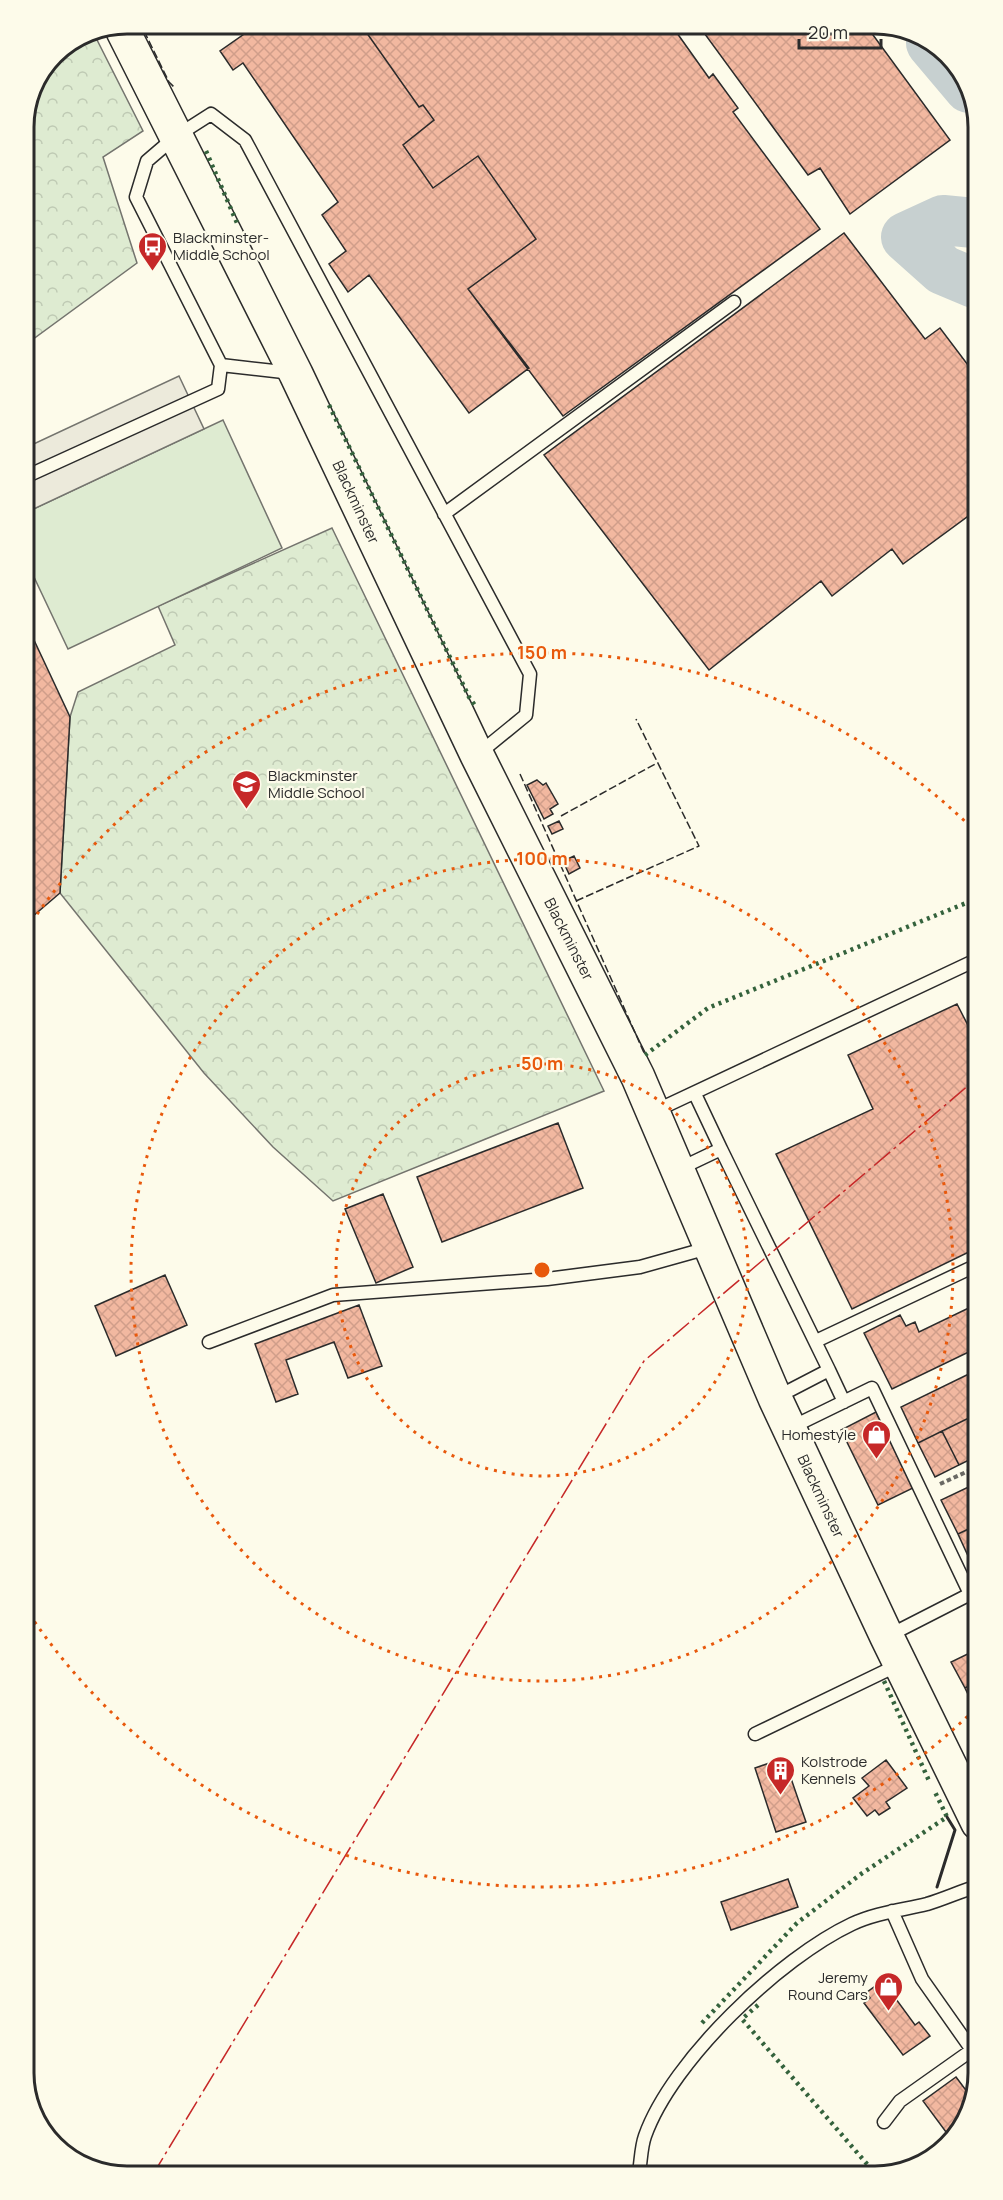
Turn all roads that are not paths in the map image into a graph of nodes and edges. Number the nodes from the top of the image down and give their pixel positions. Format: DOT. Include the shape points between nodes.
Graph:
graph roads {
  1 [pos="124,34"];
  2 [pos="175,137"];
  3 [pos="734,302"];
  4 [pos="221,365"];
  5 [pos="296,374"];
  6 [pos="35,473"];
  7 [pos="444,514"];
  8 [pos="477,755"];
  9 [pos="968,964"];
  10 [pos="695,1094"];
  11 [pos="652,1112"];
  12 [pos="721,1149"];
  13 [pos="678,1170"];
  14 [pos="711,1248"];
  15 [pos="968,1269"];
  16 [pos="816,1341"];
  17 [pos="209,1342"];
  18 [pos="829,1370"];
  19 [pos="775,1398"];
  20 [pos="844,1402"];
  21 [pos="790,1428"];
  22 [pos="968,1580"];
  23 [pos="968,1596"];
  24 [pos="894,1651"];
  25 [pos="755,1734"];
  26 [pos="968,1803"];
  27 [pos="968,1889"];
  28 [pos="892,1911"];
  29 [pos="968,2044"];
  30 [pos="968,2053"];
  31 [pos="884,2122"];
  32 [pos="640,2166"];
  1 -- 2 [label="main road, Blackminster"];
  2 -- 4 [label="lane" via="147,161 136,197"];
  2 -- 5 [label="main road, Blackminster"];
  2 -- 7 [label="lane" via="211,114 244,140"];
  3 -- 7 [label="lane"];
  4 -- 5 [label="lane"];
  4 -- 6 [label="lane" via="218,389"];
  5 -- 8 [label="main road, Blackminster"];
  7 -- 8 [label="lane" via="530,674 526,715"];
  8 -- 11 [label="main road, Blackminster"];
  9 -- 10 [label="lane"];
  10 -- 11 [label="lane"];
  10 -- 12 [label="lane"];
  11 -- 13 [label="main road, Blackminster"];
  12 -- 13 [label="lane"];
  12 -- 16 [label="lane"];
  13 -- 14 [label="main road, Blackminster"];
  14 -- 17 [label="lane" via="628,1269 333,1295"];
  14 -- 19 [label="main road, Blackminster"];
  15 -- 16 [label="lane"];
  16 -- 18 [label="lane"];
  18 -- 19 [label="lane"];
  18 -- 20 [label="lane"];
  19 -- 21 [label="main road, Blackminster"];
  20 -- 21 [label="lane"];
  20 -- 22 [label="lane" via="872,1388"];
  21 -- 24 [label="main road, Blackminster"];
  23 -- 24 [label="lane"];
  24 -- 25 [label="lane"];
  24 -- 26 [label="main road, Blackminster"];
  27 -- 28 [label="lane"];
  28 -- 29 [label="lane" via="922,1979"];
  28 -- 32 [label="lane" via="853,1923 817,1944 725,2019 670,2089 645,2137"];
  30 -- 31 [label="lane" via="900,2101"];
}
